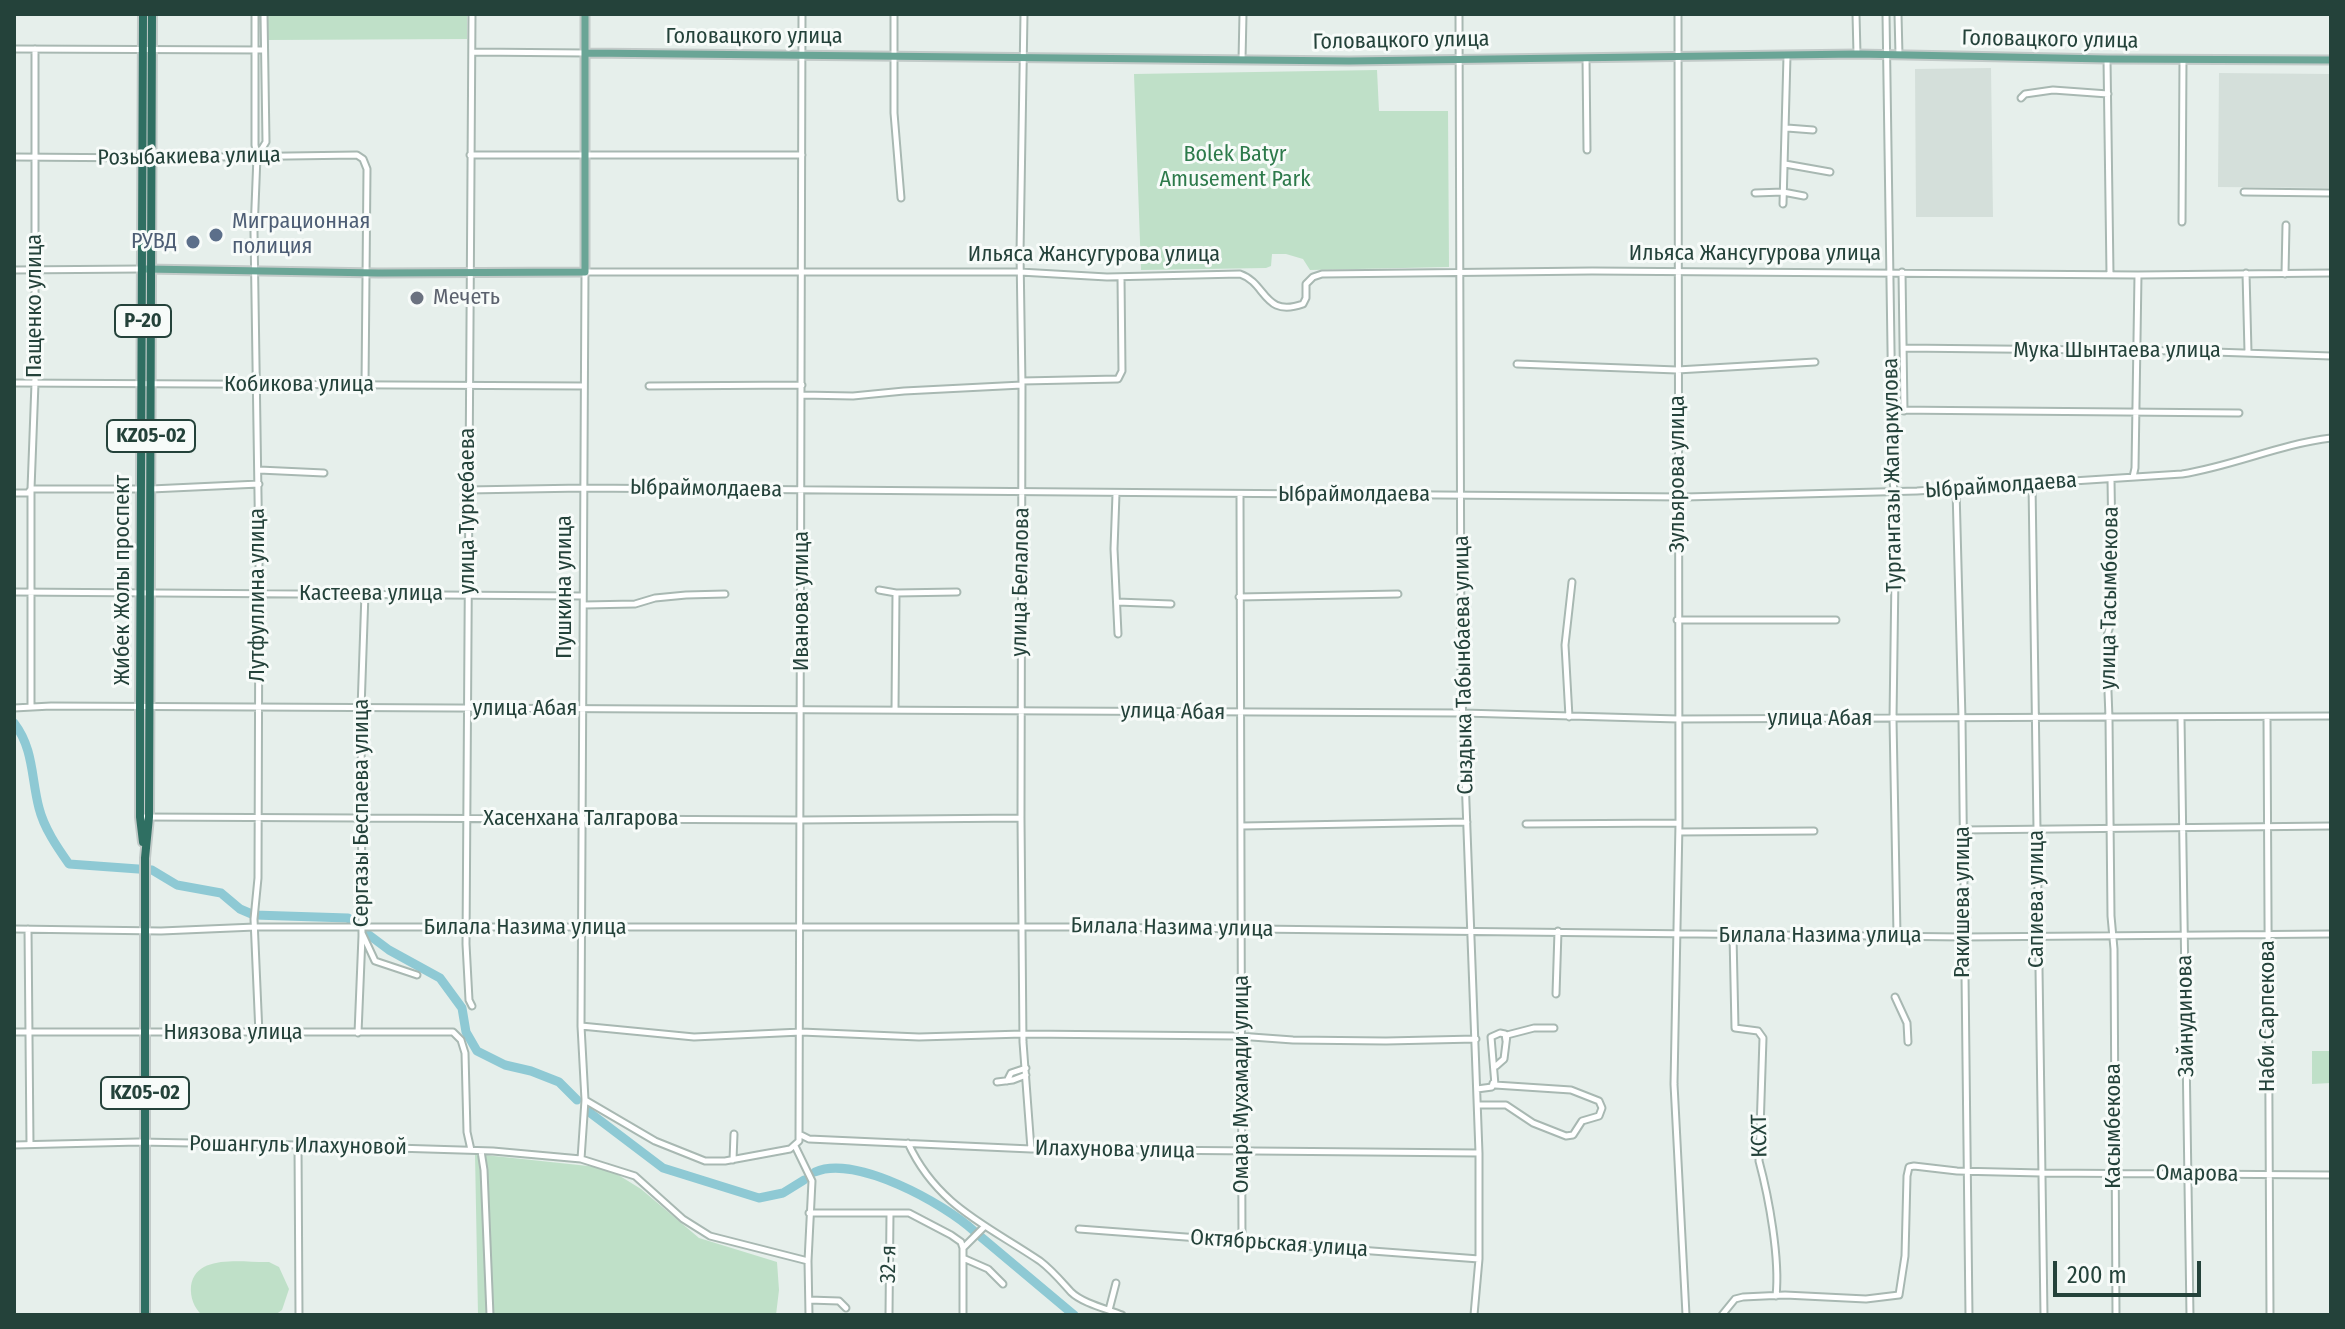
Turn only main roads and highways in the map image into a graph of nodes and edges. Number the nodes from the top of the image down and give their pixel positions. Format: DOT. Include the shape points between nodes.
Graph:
graph roads {
  1 [pos="143,14"];
  2 [pos="152,14"];
  3 [pos="585,14"];
  4 [pos="148,49"];
  5 [pos="586,53"];
  6 [pos="2331,60"];
  7 [pos="147,270"];
  8 [pos="585,272"];
  9 [pos="146,593"];
  10 [pos="145,1315"];
  1 -- 4 [label="highway, Жибек Жолы проспект"];
  2 -- 4 [label="highway, Жибек Жолы проспект"];
  3 -- 5 [label="main road, Пушкина улица"];
  4 -- 7 [label="highway, Жибек Жолы проспект / Р-20"];
  5 -- 6 [label="main road, Головацкого улица" via="1349,61 1857,54"];
  5 -- 8 [label="main road, Пушкина улица"];
  7 -- 8 [label="main road, Ильяса Жансугурова улица"];
  7 -- 9 [label="highway, Жибек Жолы проспект / Р-20"];
  9 -- 10 [label="highway, Жибек Жолы проспект / KZ05-02"];
}
